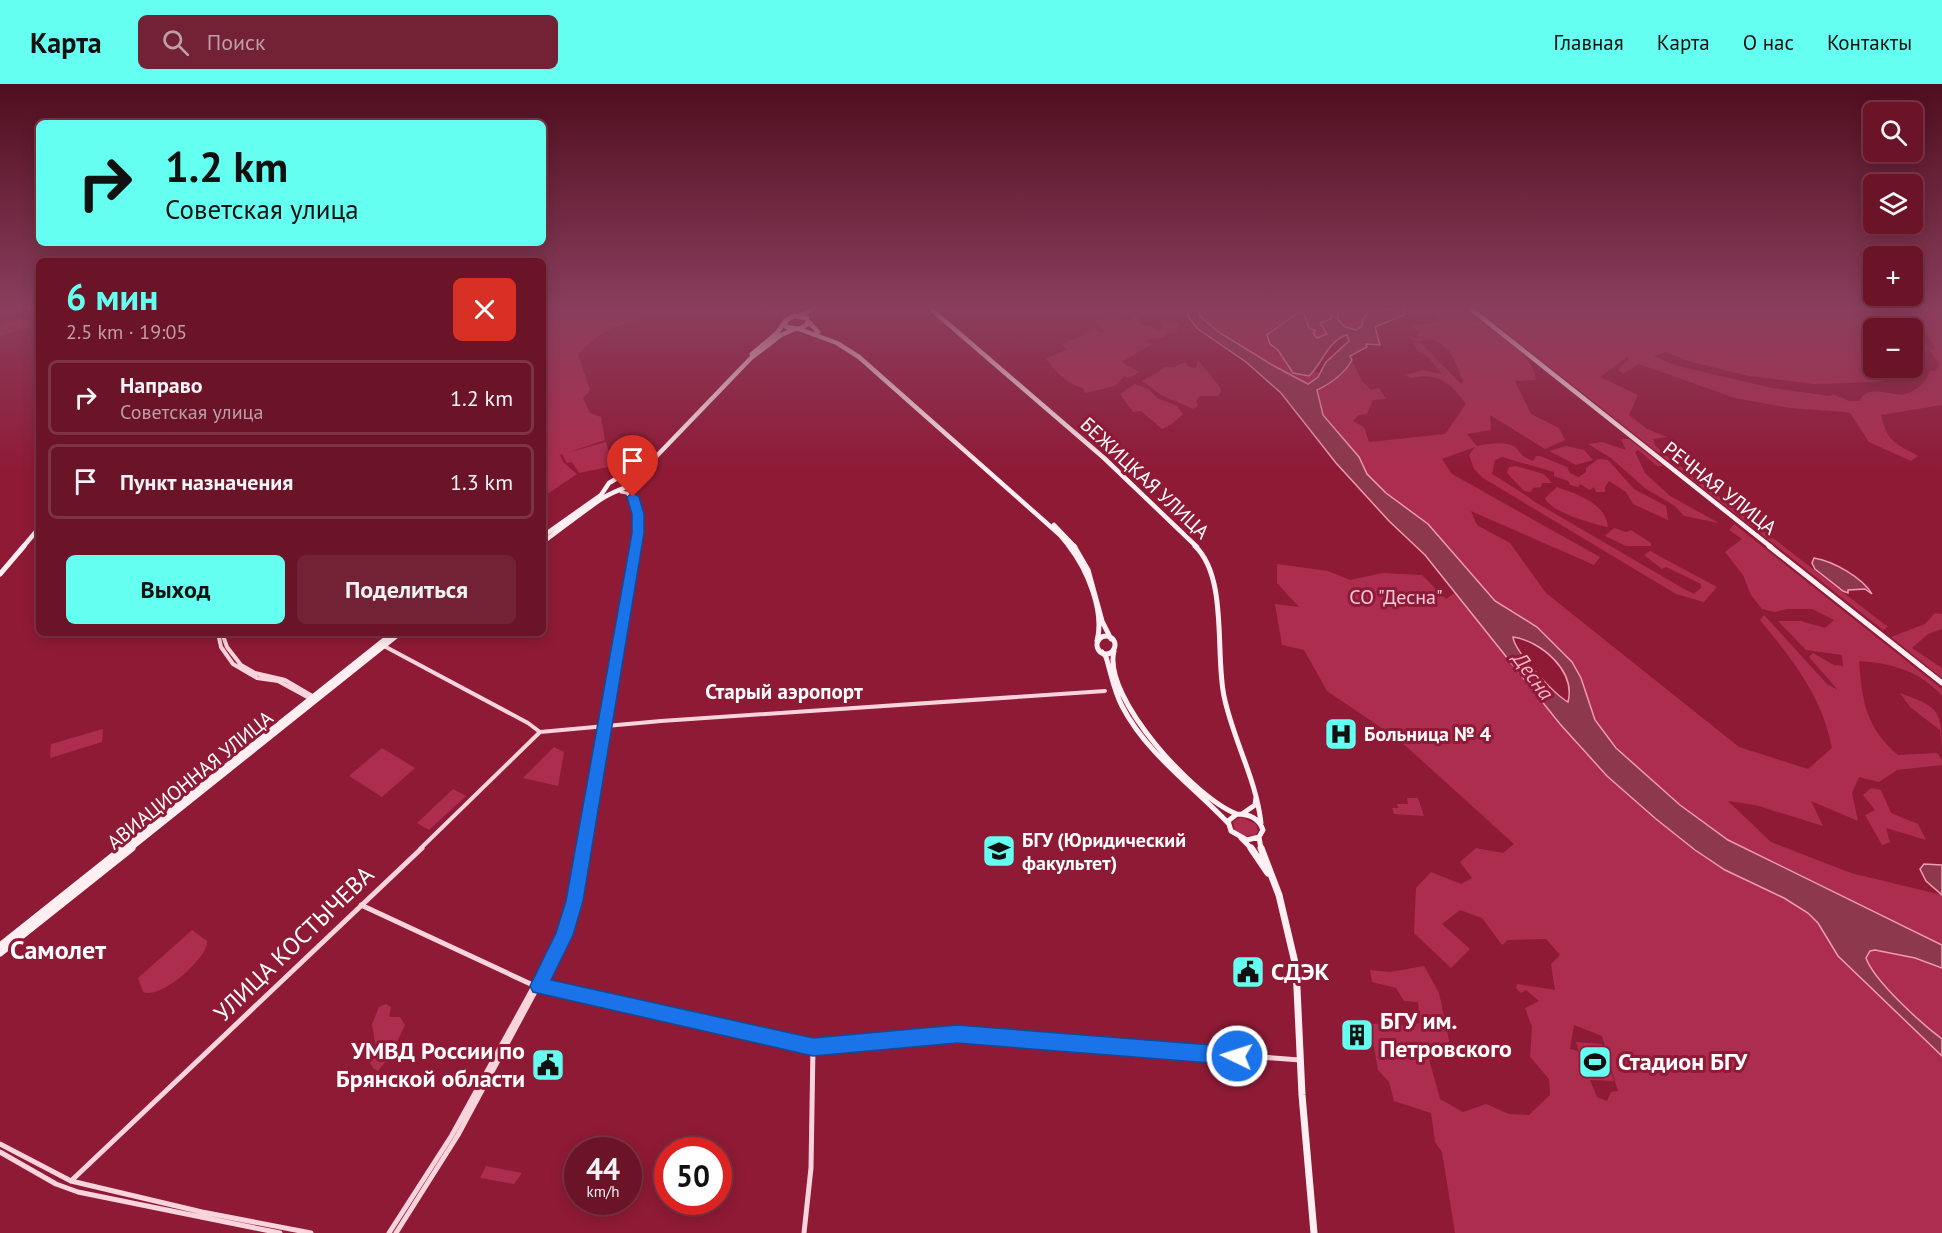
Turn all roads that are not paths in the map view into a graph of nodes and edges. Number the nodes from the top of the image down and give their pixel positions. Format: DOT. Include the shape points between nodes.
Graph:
graph roads {
  1 [pos="743,363"];
  2 [pos="747,363"];
  3 [pos="865,363"];
  4 [pos="869,363"];
  5 [pos="993,363"];
  6 [pos="1539,363"];
  7 [pos="636,467"];
  8 [pos="644,470"];
  9 [pos="631,486"];
  10 [pos="606,487"];
  11 [pos="621,492"];
  12 [pos="614,493"];
  13 [pos="1047,521"];
  14 [pos="36,532"];
  15 [pos="546,534"];
  16 [pos="546,540"];
  17 [pos="0,574"];
  18 [pos="221,636"];
  19 [pos="389,636"];
  20 [pos="396,636"];
  21 [pos="1111,639"];
  22 [pos="1097,641"];
  23 [pos="384,646"];
  24 [pos="1114,651"];
  25 [pos="1102,652"];
  26 [pos="1942,684"];
  27 [pos="1105,691"];
  28 [pos="314,699"];
  29 [pos="603,726"];
  30 [pos="540,732"];
  31 [pos="1256,795"];
  32 [pos="1239,814"];
  33 [pos="1228,823"];
  34 [pos="1261,823"];
  35 [pos="1259,837"];
  36 [pos="1241,838"];
  37 [pos="361,905"];
  38 [pos="1286,928"];
  39 [pos="0,946"];
  40 [pos="0,953"];
  41 [pos="537,986"];
  42 [pos="813,1047"];
  43 [pos="1300,1060"];
  44 [pos="0,1144"];
  45 [pos="0,1152"];
  46 [pos="71,1181"];
  47 [pos="280,1233"];
  48 [pos="311,1233"];
  49 [pos="389,1233"];
  50 [pos="396,1233"];
  51 [pos="804,1233"];
  52 [pos="1314,1233"];
  1 -- 7 [label="main road" via="649,459"];
  2 -- 8 [label="main road"];
  3 -- 13 [label="main road"];
  4 -- 13 [label="main road"];
  5 -- 31 [label="main road, БЕЖИЦКАЯ УЛИЦА" via="1104,458 1202,552 1208,562 1216,605 1224,695"];
  6 -- 26 [label="main road, РЕЧНАЯ УЛИЦА"];
  7 -- 8 [label="main road"];
  7 -- 10 [label="main road"];
  8 -- 9 [label="main road"];
  9 -- 11 [label="main road"];
  9 -- 29 [label="main road" via="638,533"];
  10 -- 12 [label="main road"];
  10 -- 15 [label="main road" via="601,495"];
  11 -- 12 [label="main road"];
  11 -- 29 [label="main road" via="631,498 635,534"];
  12 -- 16 [label="main road"];
  13 -- 21 [label="main road" via="1072,542 1088,567 1104,627"];
  13 -- 22 [label="main road" via="1083,568 1100,630"];
  14 -- 17 [label="main road"];
  18 -- 28 [label="main road" via="236,661 261,675 282,678"];
  19 -- 28 [label="main road, АВИАЦИОННАЯ УЛИЦА"];
  20 -- 23 [label="main road, АВИАЦИОННАЯ УЛИЦА"];
  21 -- 22 [label="main road"];
  21 -- 24 [label="main road" via="1116,645"];
  22 -- 25 [label="main road"];
  23 -- 28 [label="main road, АВИАЦИОННАЯ УЛИЦА"];
  23 -- 30 [label="main road"];
  24 -- 25 [label="main road"];
  24 -- 32 [label="main road" via="1119,686 1141,729 1219,806"];
  25 -- 33 [label="main road" via="1134,727"];
  27 -- 29 [label="main road"];
  28 -- 39 [label="main road, АВИАЦИОННАЯ УЛИЦА"];
  28 -- 40 [label="main road, АВИАЦИОННАЯ УЛИЦА"];
  29 -- 30 [label="main road"];
  29 -- 41 [label="main road" via="567,913"];
  30 -- 37 [label="main road, УЛИЦА КОСТЫЧЕВА"];
  31 -- 32 [label="main road" via="1255,805"];
  31 -- 34 [label="main road, БЕЖИЦКАЯ УЛИЦА"];
  32 -- 33 [label="main road"];
  32 -- 34 [label="main road"];
  33 -- 36 [label="main road"];
  34 -- 35 [label="main road"];
  35 -- 36 [label="main road"];
  35 -- 38 [label="main road"];
  36 -- 38 [label="main road" via="1268,874"];
  37 -- 41 [label="main road"];
  37 -- 46 [label="main road, УЛИЦА КОСТЫЧЕВА"];
  38 -- 43 [label="main road" via="1296,968"];
  41 -- 42 [label="main road"];
  41 -- 49 [label="main road" via="436,1166"];
  41 -- 50 [label="main road" via="440,1168"];
  42 -- 43 [label="main road" via="957,1034"];
  42 -- 51 [label="main road" via="811,1168"];
  43 -- 52 [label="main road"];
  44 -- 46 [label="main road"];
  45 -- 47 [label="main road" via="78,1192"];
  46 -- 48 [label="main road"];
}
